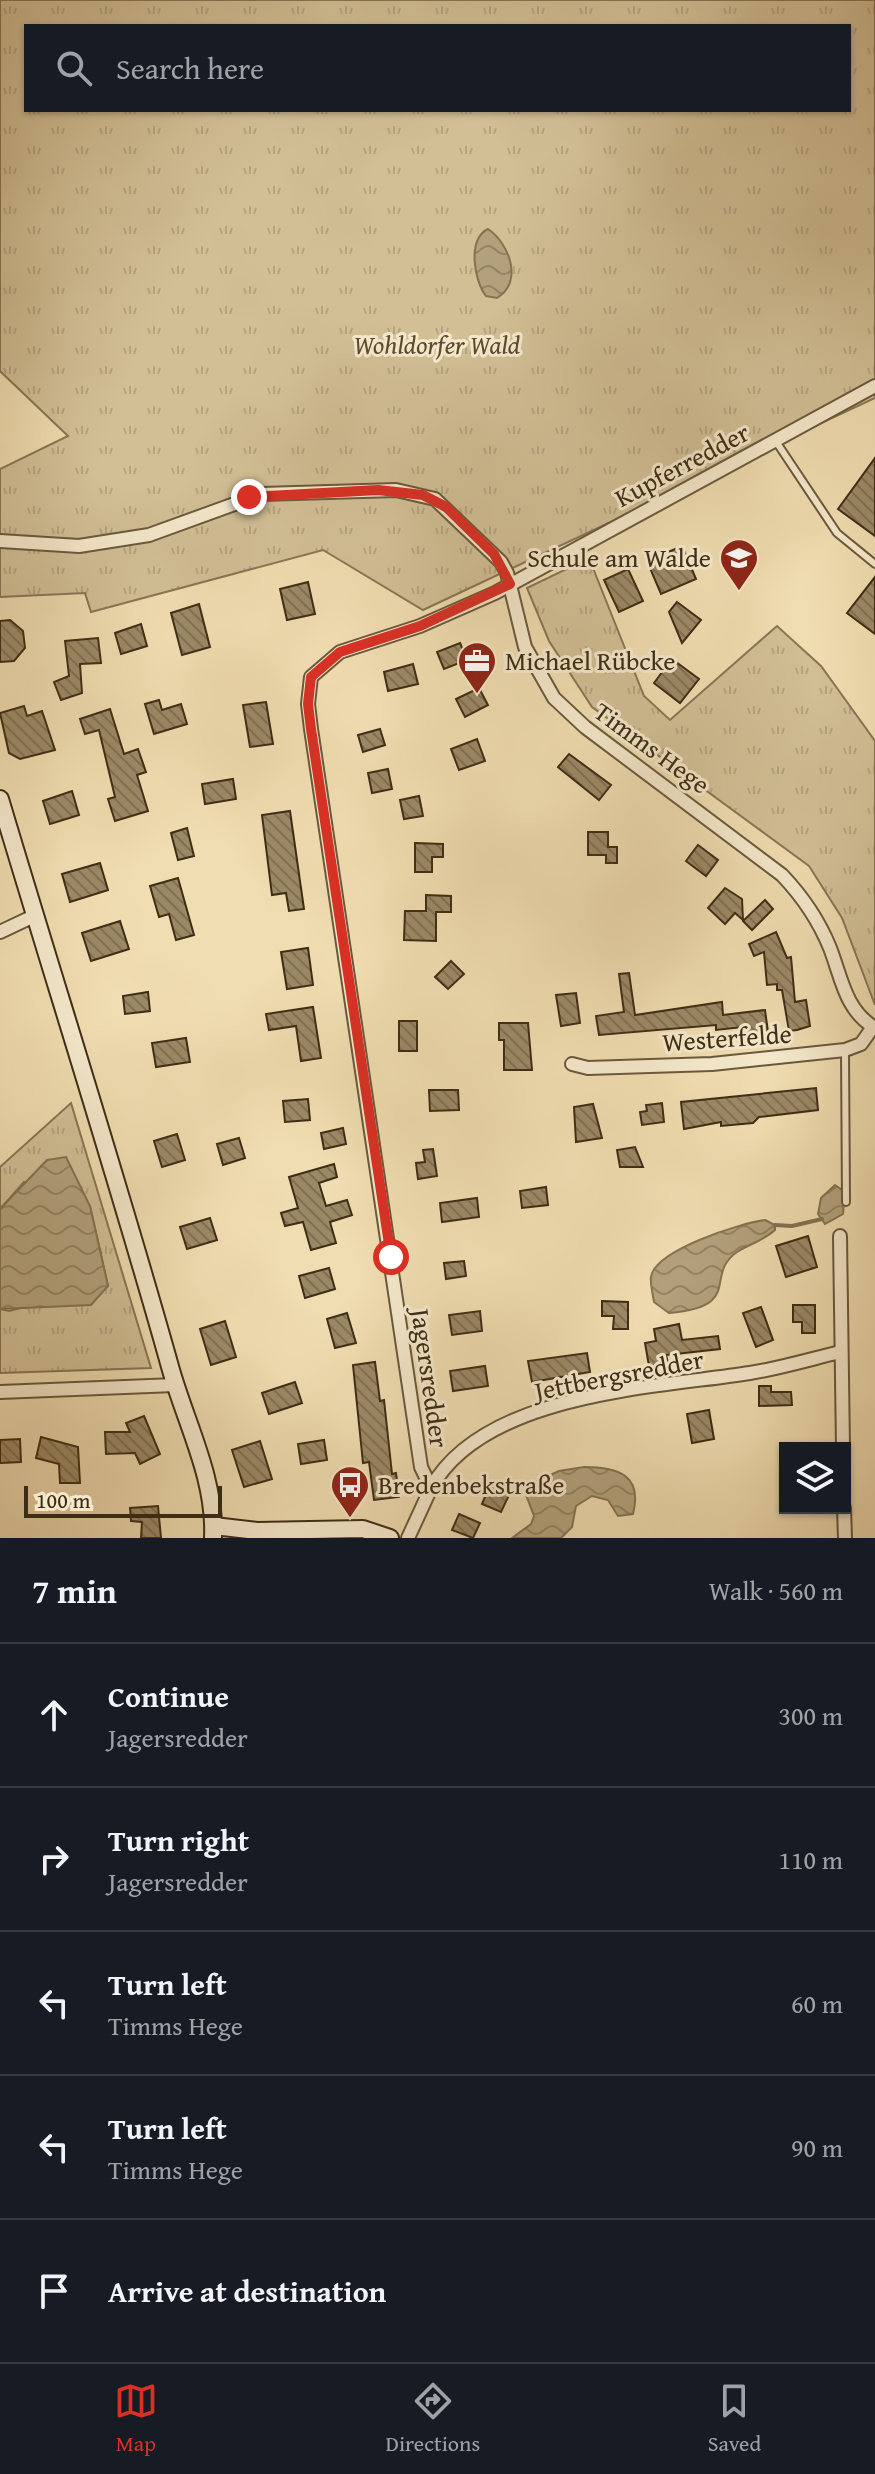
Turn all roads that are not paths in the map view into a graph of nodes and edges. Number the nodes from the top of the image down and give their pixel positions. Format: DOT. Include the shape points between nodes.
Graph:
graph roads {
  1 [pos="875,386"];
  2 [pos="775,440"];
  3 [pos="0,541"];
  4 [pos="875,564"];
  5 [pos="510,584"];
  6 [pos="0,799"];
  7 [pos="36,915"];
  8 [pos="0,932"];
  9 [pos="874,1028"];
  10 [pos="845,1050"];
  11 [pos="572,1064"];
  12 [pos="846,1202"];
  13 [pos="840,1236"];
  14 [pos="840,1352"];
  15 [pos="175,1385"];
  16 [pos="0,1392"];
  17 [pos="843,1442"];
  18 [pos="431,1488"];
  19 [pos="844,1514"];
  20 [pos="214,1532"];
  21 [pos="390,1538"];
  22 [pos="408,1538"];
  23 [pos="845,1538"];
  1 -- 2 [label="street, Kupferredder"];
  2 -- 4 [label="lane" via="837,533"];
  2 -- 5 [label="street, Kupferredder"];
  3 -- 5 [label="street, Timms Hege" via="79,546 149,535 262,494 396,490 446,507 494,554"];
  5 -- 9 [label="street, Timms Hege" via="525,647 554,698 585,727 743,842 796,889 829,946 853,1011"];
  5 -- 18 [label="street, Jagersredder" via="420,626 340,652 311,677 308,704 421,1467"];
  6 -- 7 [label="street"];
  7 -- 8 [label="street"];
  7 -- 15 [label="street"];
  9 -- 10 [label="street" via="861,1044"];
  10 -- 11 [label="street, Westerfelde" via="712,1064"];
  10 -- 12 [label="lane"];
  13 -- 14 [label="street"];
  14 -- 17 [label="street"];
  14 -- 18 [label="street, Jettbergsredder" via="754,1372 544,1406 443,1467"];
  15 -- 16 [label="street"];
  15 -- 20 [label="street" via="203,1465"];
  18 -- 22 [label="street"];
  19 -- 23 [label="street"];
  20 -- 21 [label="street" via="363,1529"];
}
